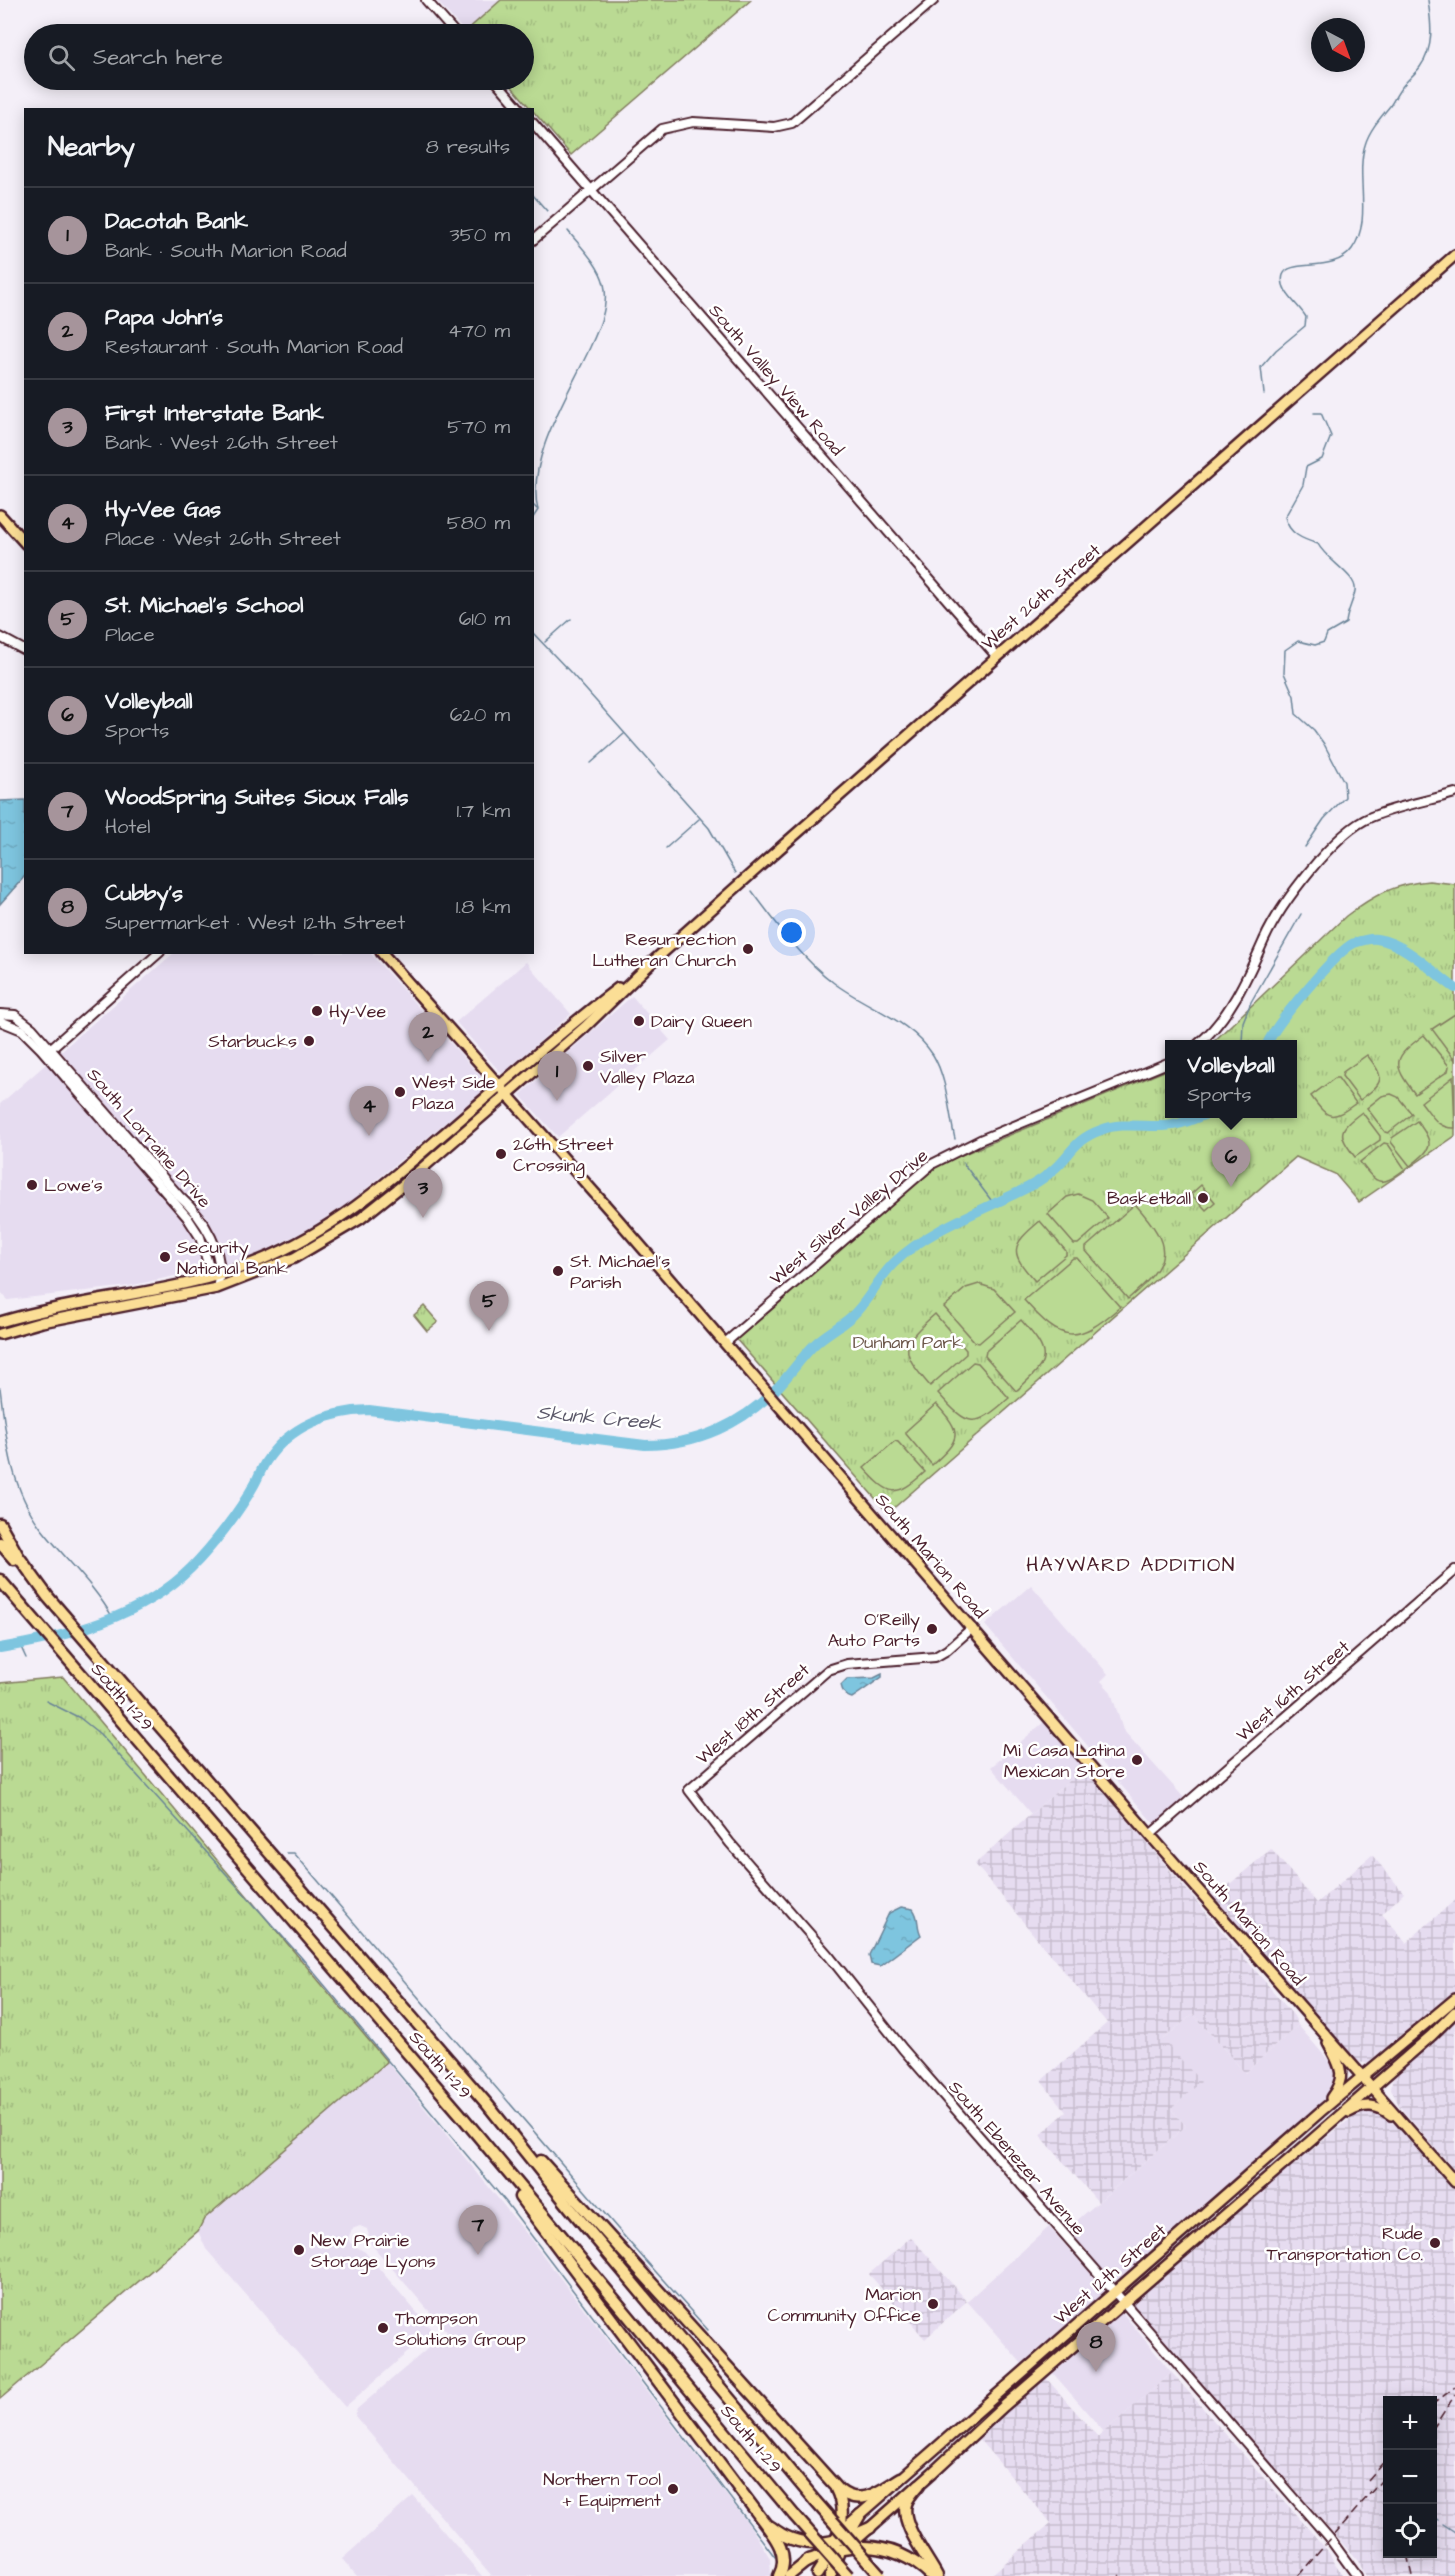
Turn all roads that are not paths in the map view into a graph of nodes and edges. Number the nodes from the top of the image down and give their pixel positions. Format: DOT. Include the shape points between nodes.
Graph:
graph roads {
  1 [pos="426,0"];
  2 [pos="934,0"];
  3 [pos="447,24"];
  4 [pos="504,90"];
  5 [pos="519,108"];
  6 [pos="534,124"];
  7 [pos="591,190"];
  8 [pos="534,239"];
  9 [pos="1455,255"];
  10 [pos="0,515"];
  11 [pos="24,542"];
  12 [pos="0,637"];
  13 [pos="24,650"];
  14 [pos="997,657"];
  15 [pos="1455,793"];
  16 [pos="158,954"];
  17 [pos="383,954"];
  18 [pos="649,965"];
  19 [pos="0,1014"];
  20 [pos="0,1021"];
  21 [pos="1202,1040"];
  22 [pos="50,1047"];
  23 [pos="40,1048"];
  24 [pos="47,1056"];
  25 [pos="1165,1064"];
  26 [pos="500,1086"];
  27 [pos="507,1095"];
  28 [pos="438,1140"];
  29 [pos="370,1198"];
  30 [pos="376,1207"];
  31 [pos="302,1254"];
  32 [pos="217,1276"];
  33 [pos="217,1288"];
  34 [pos="0,1322"];
  35 [pos="0,1334"];
  36 [pos="725,1343"];
  37 [pos="0,1524"];
  38 [pos="0,1543"];
  39 [pos="1455,1570"];
  40 [pos="0,1582"];
  41 [pos="51,1600"];
  42 [pos="972,1628"];
  43 [pos="689,1790"];
  44 [pos="1150,1835"];
  45 [pos="1455,1999"];
  46 [pos="1455,2012"];
  47 [pos="1322,2031"];
  48 [pos="1363,2076"];
  49 [pos="1372,2087"];
  50 [pos="487,2104"];
  51 [pos="1320,2112"];
  52 [pos="460,2114"];
  53 [pos="1406,2126"];
  54 [pos="1313,2139"];
  55 [pos="1455,2182"];
  56 [pos="1114,2293"];
  57 [pos="1123,2303"];
  58 [pos="901,2478"];
  59 [pos="829,2479"];
  60 [pos="919,2485"];
  61 [pos="758,2514"];
  62 [pos="860,2515"];
  63 [pos="870,2528"];
  64 [pos="838,2545"];
  65 [pos="806,2562"];
  66 [pos="816,2575"];
  67 [pos="881,2575"];
  68 [pos="779,2576"];
  69 [pos="789,2576"];
  70 [pos="830,2576"];
  71 [pos="848,2576"];
  72 [pos="932,2576"];
  73 [pos="937,2576"];
  74 [pos="1357,2576"];
  1 -- 3 [label="street"];
  2 -- 7 [label="street" via="792,123 774,127 693,122 670,126 654,135"];
  4 -- 5 [label="street"];
  6 -- 7 [label="street, South Valley View Road"];
  7 -- 8 [label="street"];
  7 -- 14 [label="street, South Valley View Road"];
  9 -- 14 [label="main road, West 26th Street"];
  10 -- 11 [label="main road"];
  12 -- 13 [label="street"];
  14 -- 18 [label="main road, West 26th Street"];
  15 -- 21 [label="street" via="1371,817 1344,835 1281,907 1242,986 1215,1028"];
  16 -- 22 [label="street"];
  17 -- 26 [label="main road, South Marion Road"];
  18 -- 26 [label="main road, West 26th Street" via="578,1018"];
  18 -- 27 [label="main road, West 26th Street"];
  19 -- 22 [label="street, South Lorraine Drive" via="15,1015"];
  20 -- 23 [label="street, South Lorraine Drive" via="22,1030"];
  22 -- 23 [label="street"];
  22 -- 24 [label="street"];
  22 -- 32 [label="street, South Lorraine Drive" via="202,1219 213,1242"];
  23 -- 24 [label="street, South Lorraine Drive"];
  24 -- 32 [label="street, South Lorraine Drive" via="193,1225"];
  25 -- 36 [label="street, West Silver Valley Drive" via="980,1140 933,1164"];
  26 -- 27 [label="main road, South Marion Road"];
  26 -- 28 [label="main road, West 26th Street"];
  27 -- 30 [label="main road, West 26th Street"];
  27 -- 36 [label="main road, South Marion Road"];
  28 -- 29 [label="main road, West 26th Street"];
  28 -- 30 [label="main road" via="378,1198"];
  29 -- 31 [label="main road" via="363,1211"];
  29 -- 32 [label="main road, West 26th Street" via="292,1247"];
  30 -- 31 [label="main road, West 26th Street"];
  31 -- 33 [label="main road, West 26th Street"];
  32 -- 33 [label="street, South Lorraine Drive"];
  32 -- 34 [label="main road, West 26th Street"];
  33 -- 35 [label="main road, West 26th Street" via="42,1322"];
  36 -- 42 [label="main road, South Marion Road"];
  37 -- 41 [label="highway"];
  38 -- 41 [label="highway, South I-29"];
  39 -- 44 [label="street, West 16th Street"];
  40 -- 52 [label="highway, South I-29"];
  41 -- 50 [label="highway, South I-29"];
  42 -- 43 [label="street, West 18th Street" via="935,1657 847,1664 828,1670"];
  42 -- 44 [label="main road, South Marion Road"];
  43 -- 56 [label="street, South Ebenezer Avenue" via="903,2049"];
  44 -- 47 [label="main road, South Marion Road"];
  45 -- 48 [label="main road, West 12th Street"];
  46 -- 49 [label="main road, West 12th Street"];
  47 -- 48 [label="main road, South Marion Road"];
  47 -- 51 [label="main road" via="1342,2077"];
  48 -- 49 [label="main road, South Marion Road"];
  48 -- 51 [label="main road, West 12th Street"];
  49 -- 53 [label="main road, South Marion Road"];
  49 -- 54 [label="main road, West 12th Street"];
  50 -- 59 [label="highway"];
  50 -- 67 [label="highway, South I-29, bridge" via="675,2334"];
  51 -- 56 [label="main road, West 12th Street"];
  52 -- 61 [label="highway"];
  52 -- 71 [label="highway, South I-29, bridge"];
  53 -- 54 [label="main road" via="1383,2109 1367,2105 1347,2114"];
  53 -- 55 [label="main road, South Marion Road"];
  54 -- 57 [label="main road, West 12th Street"];
  56 -- 57 [label="street, South Ebenezer Avenue"];
  56 -- 58 [label="main road, West 12th Street"];
  57 -- 60 [label="main road, West 12th Street"];
  57 -- 74 [label="street, South Ebenezer Avenue" via="1330,2539"];
  58 -- 59 [label="highway" via="861,2498 844,2494"];
  58 -- 62 [label="main road, West 12th Street"];
  59 -- 64 [label="highway" via="842,2505"];
  60 -- 63 [label="main road, West 12th Street"];
  60 -- 73 [label="highway" via="908,2499 906,2518"];
  61 -- 64 [label="highway" via="792,2540"];
  61 -- 68 [label="highway" via="782,2551 784,2564"];
  62 -- 64 [label="highway"];
  63 -- 64 [label="highway"];
  64 -- 65 [label="highway"];
  64 -- 66 [label="highway"];
  64 -- 70 [label="highway"];
  64 -- 72 [label="highway" via="894,2552"];
  65 -- 69 [label="main road"];
}
